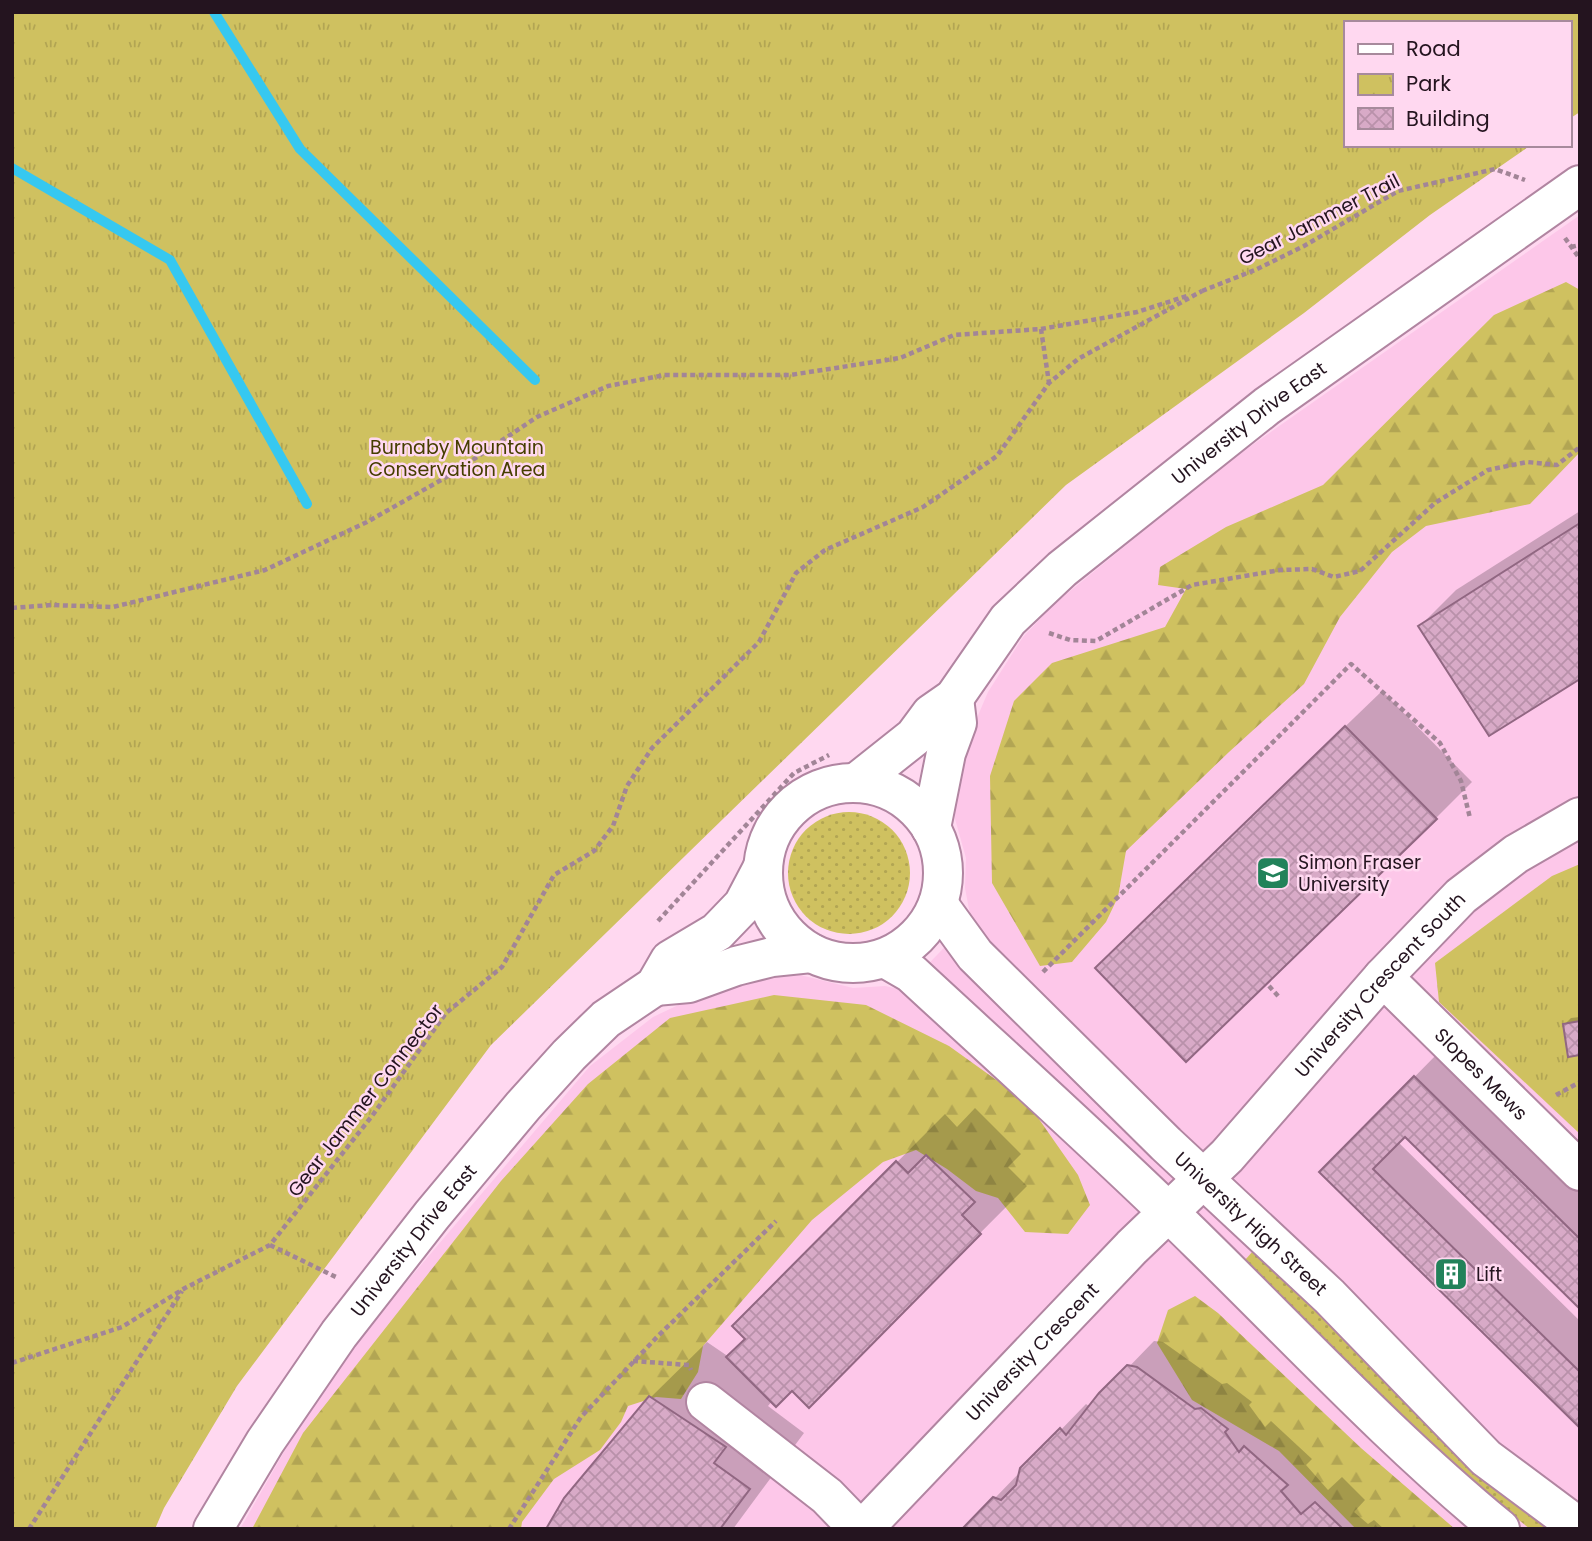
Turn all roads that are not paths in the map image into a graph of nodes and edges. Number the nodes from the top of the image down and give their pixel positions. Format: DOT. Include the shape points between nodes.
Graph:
graph roads {
  1 [pos="1580,185"];
  2 [pos="954,698"];
  3 [pos="856,783"];
  4 [pos="1580,817"];
  5 [pos="931,828"];
  6 [pos="763,867"];
  7 [pos="938,904"];
  8 [pos="811,953"];
  9 [pos="885,958"];
  10 [pos="1384,977"];
  11 [pos="655,986"];
  12 [pos="1580,1171"];
  13 [pos="1203,1179"];
  14 [pos="1168,1212"];
  15 [pos="706,1402"];
  16 [pos="1580,1528"];
  17 [pos="213,1529"];
  18 [pos="861,1529"];
  19 [pos="1500,1529"];
  1 -- 2 [label="street, University Drive East" via="1267,407 1062,569 1008,621"];
  2 -- 3 [label="street, University Drive East"];
  2 -- 5 [label="street" via="957,723"];
  3 -- 5 [label="street" via="886,789 912,805"];
  3 -- 6 [label="street" via="826,787 802,799 782,817 769,840"];
  4 -- 10 [label="street, University Crescent South" via="1516,854 1461,896"];
  5 -- 7 [label="street" via="941,852"];
  6 -- 8 [label="street" via="774,917 790,938"];
  6 -- 11 [label="street, University Drive East" via="743,905 717,932 670,960"];
  7 -- 9 [label="street" via="926,927 908,945"];
  7 -- 13 [label="street, University High Street" via="975,955"];
  8 -- 9 [label="street" via="835,962"];
  8 -- 11 [label="street, University Drive East" via="772,957 690,983"];
  9 -- 14 [label="street" via="911,973"];
  10 -- 12 [label="street, Slopes Mews"];
  10 -- 13 [label="street, University Crescent South"];
  11 -- 17 [label="street, University Drive East" via="606,1019 569,1055 424,1224 339,1334 265,1441"];
  13 -- 14 [label="street, University Crescent"];
  13 -- 16 [label="street, University High Street" via="1329,1296 1486,1458"];
  14 -- 18 [label="street, University Crescent"];
  14 -- 19 [label="street" via="1289,1334"];
  15 -- 18 [label="street" via="827,1496"];
}
